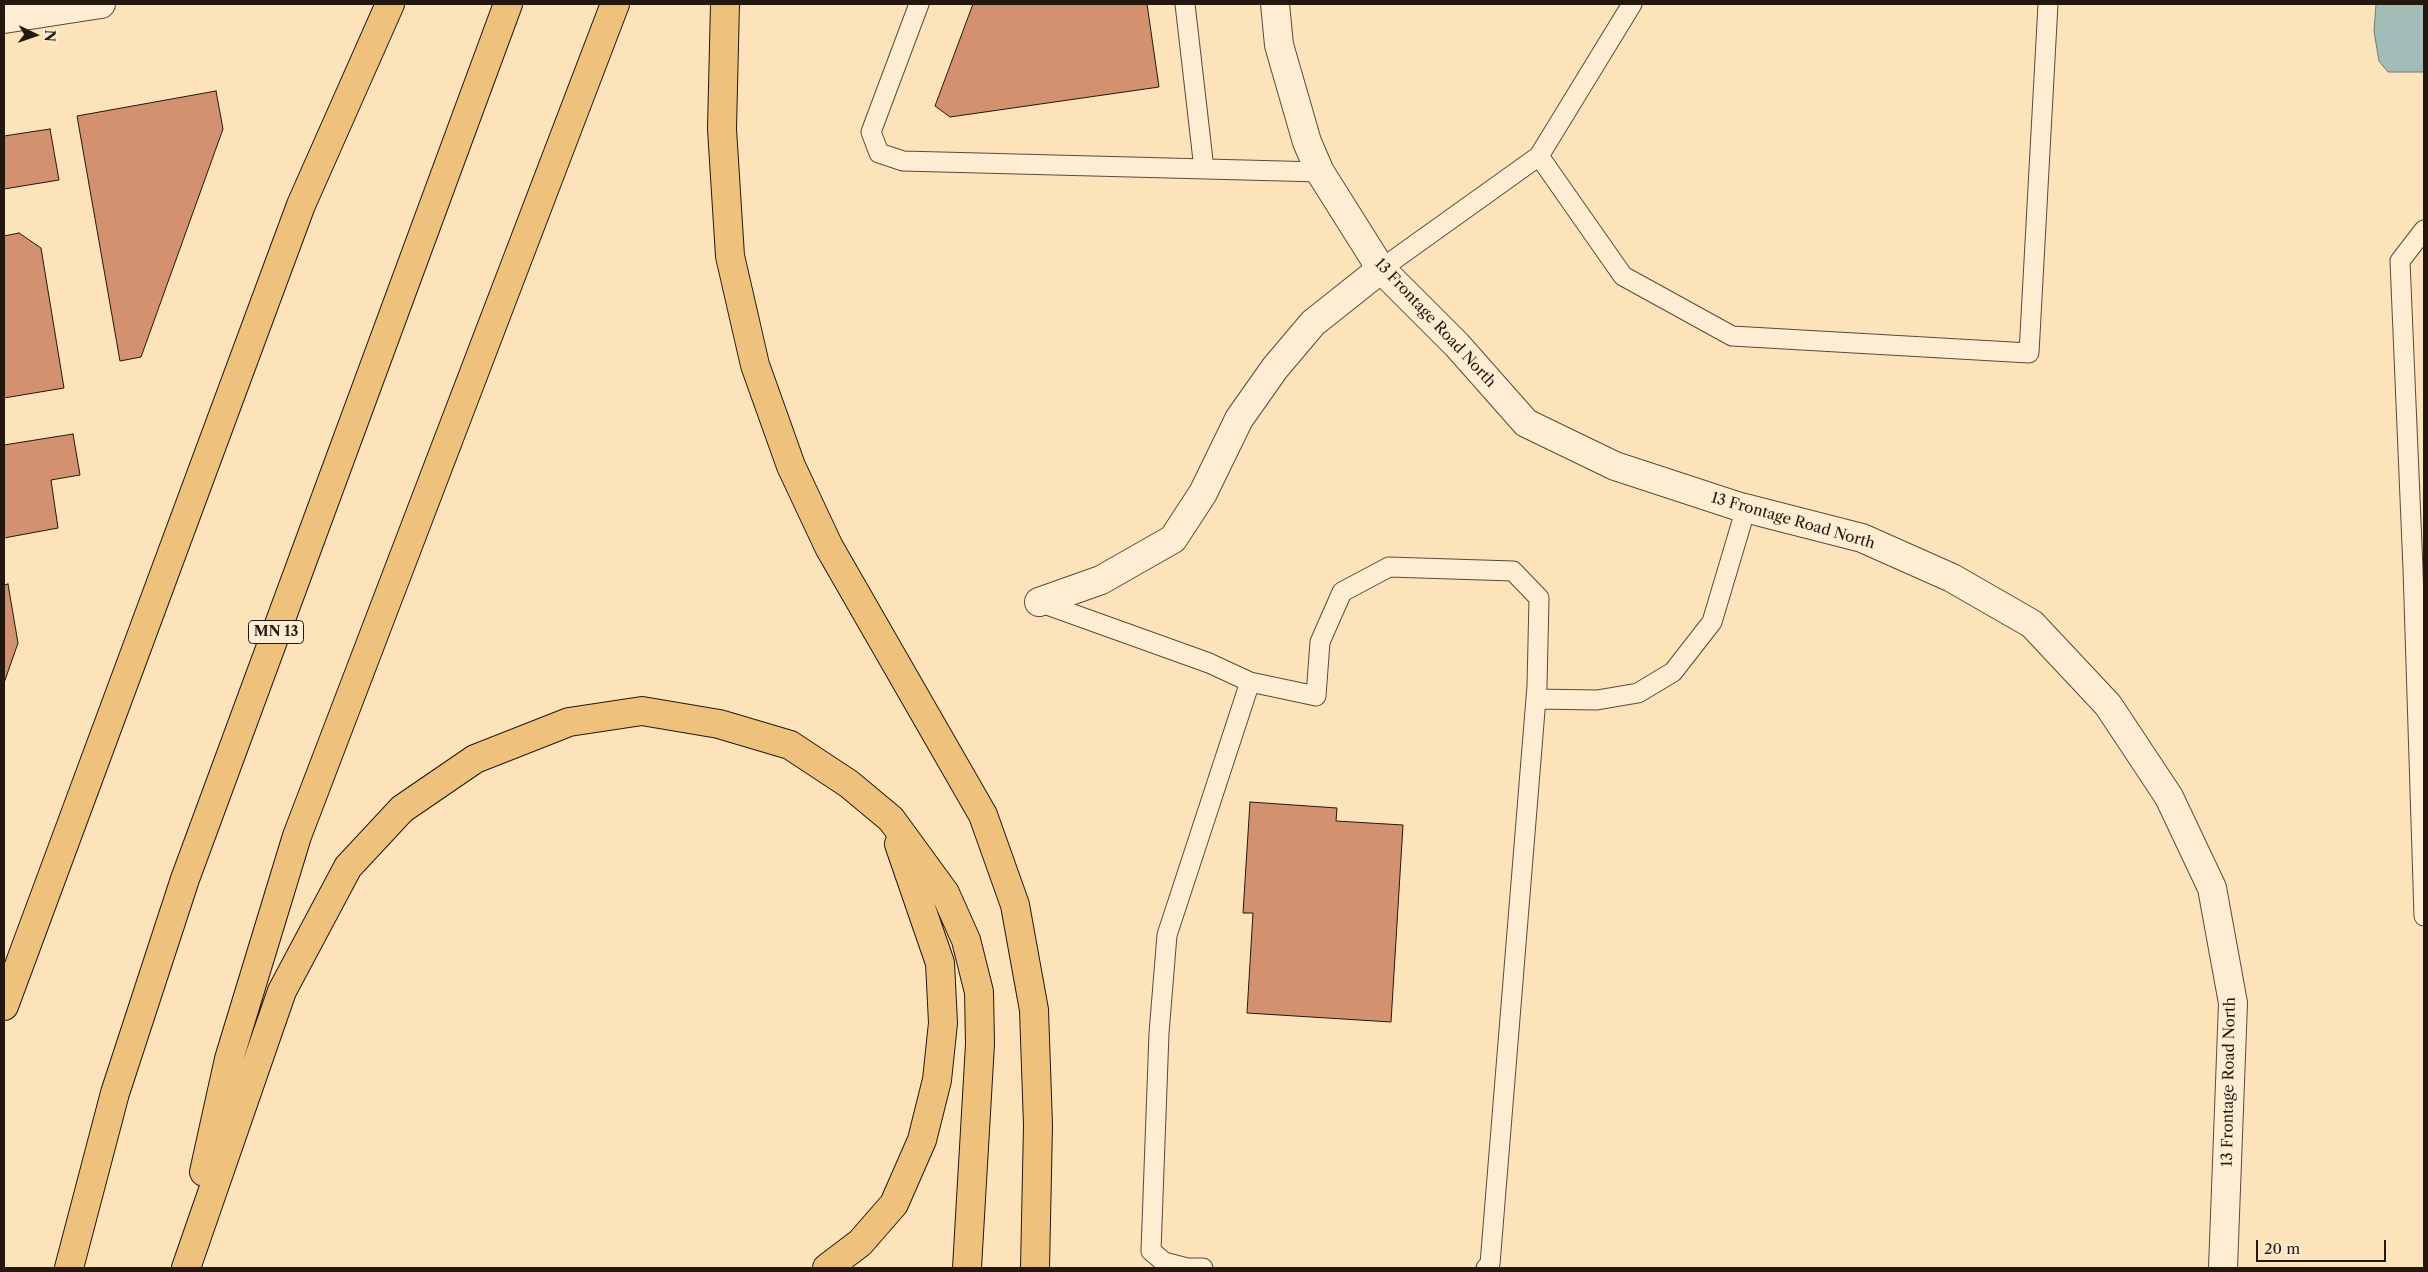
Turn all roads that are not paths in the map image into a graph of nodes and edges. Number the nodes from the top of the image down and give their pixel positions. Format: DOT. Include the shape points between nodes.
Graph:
graph roads {
  1 [pos="101,4"];
  2 [pos="390,4"];
  3 [pos="508,4"];
  4 [pos="616,4"];
  5 [pos="725,4"];
  6 [pos="919,4"];
  7 [pos="1185,4"];
  8 [pos="1275,4"];
  9 [pos="1632,4"];
  10 [pos="2048,4"];
  11 [pos="10,14"];
  12 [pos="1540,156"];
  13 [pos="1204,169"];
  14 [pos="1320,172"];
  15 [pos="2424,230"];
  16 [pos="1381,269"];
  17 [pos="1746,508"];
  18 [pos="1039,602"];
  19 [pos="1250,682"];
  20 [pos="1536,699"];
  21 [pos="891,819"];
  22 [pos="2424,916"];
  23 [pos="4,1006"];
  24 [pos="69,1268"];
  25 [pos="181,1268"];
  26 [pos="186,1268"];
  27 [pos="827,1268"];
  28 [pos="967,1268"];
  29 [pos="1035,1268"];
  30 [pos="1203,1268"];
  31 [pos="1486,1268"];
  32 [pos="2223,1268"];
  1 -- 11 [label="street"];
  2 -- 23 [label="highway" via="301,205"];
  3 -- 24 [label="highway, MN 13" via="185,879 115,1093"];
  4 -- 25 [label="highway" via="297,836 229,1059"];
  5 -- 29 [label="highway" via="722,129 730,256 755,365 791,466 830,546 983,815 1015,905 1034,1010 1038,1125"];
  6 -- 13 [label="lane" via="872,132 879,153 903,161"];
  7 -- 13 [label="lane"];
  8 -- 14 [label="street, 13 Frontage Road North" via="1279,45 1307,142"];
  9 -- 12 [label="lane"];
  10 -- 12 [label="lane" via="2029,353 1732,336 1623,276"];
  12 -- 16 [label="lane"];
  13 -- 14 [label="lane"];
  14 -- 16 [label="street, 13 Frontage Road North"];
  15 -- 22 [label="lane" via="2400,261"];
  16 -- 17 [label="street, 13 Frontage Road North" via="1457,345 1526,423 1615,466"];
  16 -- 18 [label="street" via="1313,323 1275,368 1239,419 1203,493 1173,539 1101,580"];
  17 -- 20 [label="lane" via="1712,622 1673,672 1638,693 1596,700"];
  17 -- 32 [label="street, 13 Frontage Road North" via="1862,538 1952,578 2032,624 2108,705 2169,798 2212,888 2233,1003"];
  18 -- 19 [label="lane"];
  19 -- 20 [label="lane" via="1316,696 1320,642 1342,592 1389,567 1513,572 1540,598"];
  19 -- 30 [label="lane" via="1166,936 1159,1033 1152,1251 1164,1262"];
  20 -- 31 [label="lane" via="1490,1264"];
  21 -- 26 [label="highway" via="849,784 790,745 719,724 642,711 569,722 475,759 402,809 348,867 282,991"];
  21 -- 27 [label="highway" via="940,963 943,1023 937,1080 922,1140 894,1204 860,1243"];
  21 -- 28 [label="highway" via="946,893 966,940 979,992 980,1054"];
}
